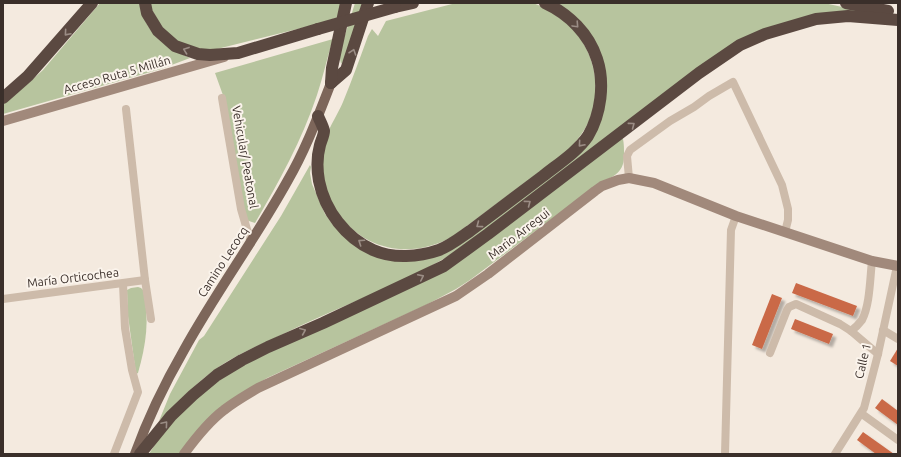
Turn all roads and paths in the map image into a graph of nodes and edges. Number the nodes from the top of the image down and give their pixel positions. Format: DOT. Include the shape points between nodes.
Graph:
graph roads {
  1 [pos="92,3"];
  2 [pos="144,3"];
  3 [pos="346,3"];
  4 [pos="368,3"];
  5 [pos="413,3"];
  6 [pos="545,3"];
  7 [pos="846,3"];
  8 [pos="898,13"];
  9 [pos="898,20"];
  10 [pos="238,53"];
  11 [pos="331,83"];
  12 [pos="3,98"];
  13 [pos="222,98"];
  14 [pos="126,109"];
  15 [pos="318,116"];
  16 [pos="3,121"];
  17 [pos="629,178"];
  18 [pos="736,216"];
  19 [pos="785,232"];
  20 [pos="251,243"];
  21 [pos="872,261"];
  22 [pos="897,266"];
  23 [pos="145,280"];
  24 [pos="122,284"];
  25 [pos="3,299"];
  26 [pos="151,319"];
  27 [pos="883,330"];
  28 [pos="851,331"];
  29 [pos="898,339"];
  30 [pos="770,353"];
  31 [pos="878,354"];
  32 [pos="862,414"];
  33 [pos="898,440"];
  34 [pos="114,454"];
  35 [pos="135,454"];
  36 [pos="140,454"];
  37 [pos="184,454"];
  38 [pos="725,454"];
  39 [pos="835,454"];
  1 -- 12 [label="highway, one-way" via="28,76"];
  10 -- 2 [label="highway, one-way" via="198,54 175,46 158,32"];
  3 -- 11 [label="highway"];
  11 -- 4 [label="highway, one-way" via="346,70"];
  5 -- 10 [label="highway, bridge"];
  6 -- 15 [label="highway, one-way" via="571,20 588,40 596,55 601,94 594,122 588,136 569,155 447,246 425,254 390,255 374,251 342,227 327,206 318,180 318,157 324,131"];
  7 -- 8 [label="highway"];
  36 -- 9 [label="highway, one-way" via="171,416 217,375 261,350 450,262 699,73 740,45 765,34 816,19 848,16"];
  10 -- 16 [label="street, Acceso Ruta 5 Millán"];
  11 -- 15 [label="main road, Camino Lecocq"];
  13 -- 20 [label="street, Vehicular/ Peatonal"];
  14 -- 23 [label="street"];
  15 -- 20 [label="main road, Camino Lecocq" via="289,178"];
  17 -- 18 [label="street, Mario Arregui" via="654,183"];
  17 -- 19 [label="street" via="627,156 630,150 670,121 733,82 782,185 788,209"];
  17 -- 37 [label="street, Mario Arregui" via="602,186 456,296 258,388 222,411"];
  18 -- 19 [label="street, Mario Arregui"];
  18 -- 38 [label="street" via="731,230"];
  19 -- 21 [label="street, Mario Arregui"];
  20 -- 35 [label="main road, Camino Lecocq" via="183,350 145,427"];
  21 -- 22 [label="street, Mario Arregui"];
  21 -- 28 [label="street" via="864,316"];
  22 -- 27 [label="street, Calle 1"];
  23 -- 24 [label="street, María Orticochea"];
  23 -- 26 [label="street"];
  24 -- 25 [label="street, María Orticochea"];
  24 -- 34 [label="street" via="125,328 138,392"];
  27 -- 29 [label="street"];
  27 -- 31 [label="street, Calle 1"];
  28 -- 30 [label="street" via="796,304 792,305 787,310"];
  28 -- 31 [label="street"];
  31 -- 32 [label="street, Calle 1"];
  32 -- 33 [label="street"];
  32 -- 39 [label="street, Calle 1"];
}
